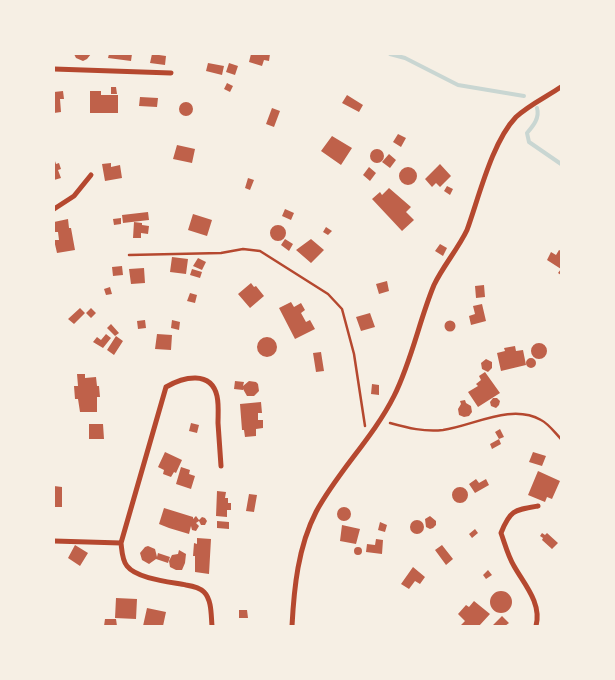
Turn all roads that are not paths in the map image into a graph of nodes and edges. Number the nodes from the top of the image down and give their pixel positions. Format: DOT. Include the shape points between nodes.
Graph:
graph roads {
  1 [pos="54,69"];
  2 [pos="171,74"];
  3 [pos="561,88"];
  4 [pos="91,175"];
  5 [pos="54,209"];
  6 [pos="221,466"];
  7 [pos="538,506"];
  8 [pos="54,540"];
  9 [pos="121,543"];
  10 [pos="212,626"];
  11 [pos="292,626"];
  12 [pos="536,626"];
  1 -- 2 [label="street"];
  3 -- 11 [label="street" via="528,107 500,140 467,230 435,282 406,368 381,420 316,513 299,565"];
  4 -- 5 [label="street" via="74,196"];
  6 -- 9 [label="street" via="217,395 209,383 202,378 191,378 166,387"];
  7 -- 12 [label="street" via="514,510 506,519 501,533 513,564 532,592 538,618"];
  8 -- 9 [label="street"];
  9 -- 10 [label="street" via="123,557 132,570 203,591 210,602"];
}
